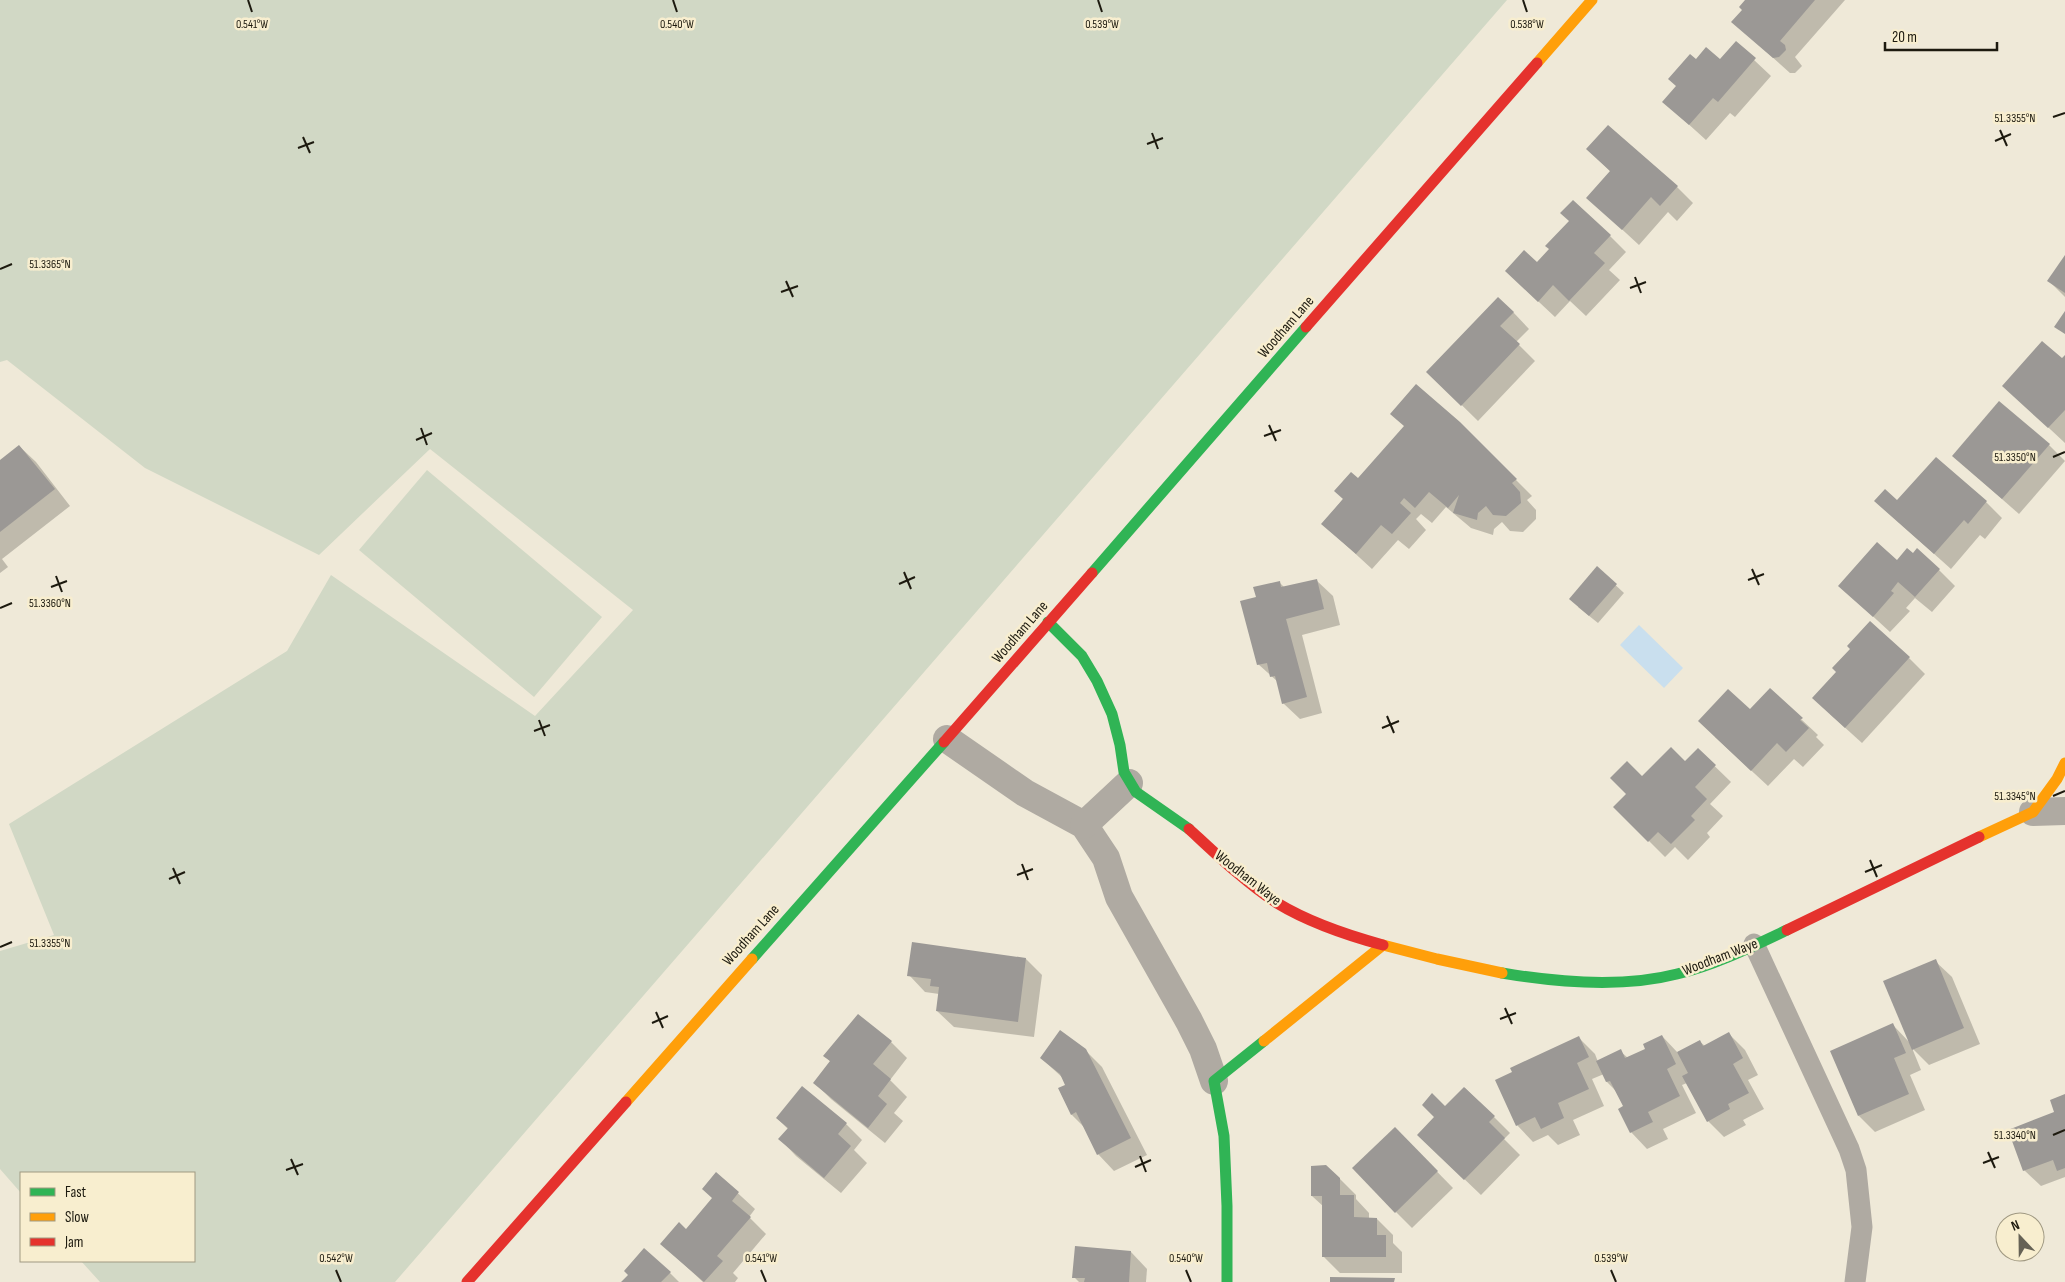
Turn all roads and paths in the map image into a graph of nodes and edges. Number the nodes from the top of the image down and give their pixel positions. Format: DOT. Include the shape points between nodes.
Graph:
graph roads {
  1 [pos="1592,0"];
  2 [pos="1048,622"];
  3 [pos="947,739"];
  4 [pos="2065,763"];
  5 [pos="1129,783"];
  6 [pos="2065,811"];
  7 [pos="2033,812"];
  8 [pos="1084,825"];
  9 [pos="1754,944"];
  10 [pos="1383,945"];
  11 [pos="1214,1080"];
  12 [pos="467,1282"];
  13 [pos="1227,1282"];
  14 [pos="1855,1282"];
  1 -- 2 [label="main road, Woodham Lane"];
  2 -- 3 [label="main road, Woodham Lane"];
  2 -- 5 [label="main road, Woodham Waye" via="1082,656 1097,681 1112,714"];
  3 -- 8 [label="street" via="1024,793"];
  3 -- 12 [label="main road, Woodham Lane"];
  4 -- 7 [label="main road, Woodham Waye"];
  5 -- 8 [label="street"];
  5 -- 10 [label="main road, Woodham Waye" via="1147,801 1185,826 1219,858 1276,902 1344,935"];
  6 -- 7 [label="street, Woodham Waye"];
  7 -- 9 [label="main road, Woodham Waye"];
  8 -- 11 [label="street" via="1106,858 1119,897 1203,1049"];
  9 -- 10 [label="main road, Woodham Waye" via="1714,962 1659,978 1604,981 1520,977 1451,964"];
  9 -- 14 [label="lane" via="1856,1170 1862,1227"];
  10 -- 11 [label="main road"];
  11 -- 13 [label="main road" via="1224,1136"];
}
